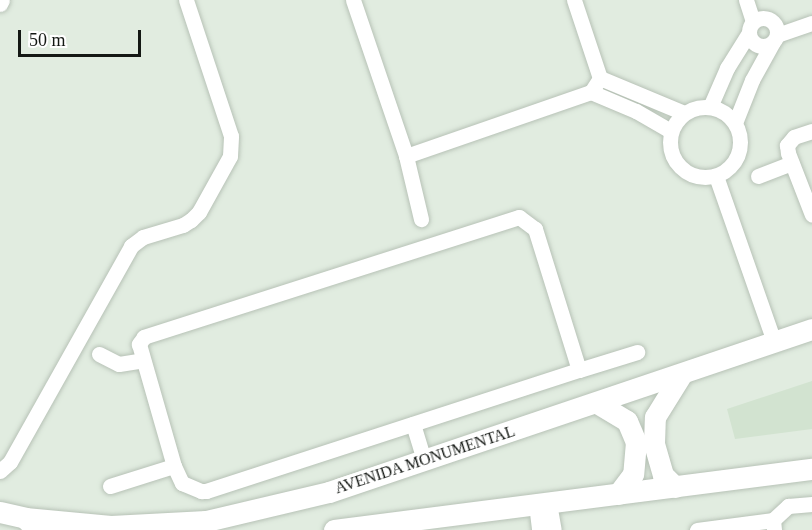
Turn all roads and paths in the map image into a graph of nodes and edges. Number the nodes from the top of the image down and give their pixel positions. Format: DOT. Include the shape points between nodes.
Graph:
graph roads {
  1 [pos="2,0"];
  2 [pos="186,0"];
  3 [pos="353,0"];
  4 [pos="574,0"];
  5 [pos="746,0"];
  6 [pos="0,4"];
  7 [pos="812,23"];
  8 [pos="751,28"];
  9 [pos="775,39"];
  10 [pos="600,78"];
  11 [pos="591,92"];
  12 [pos="710,107"];
  13 [pos="684,113"];
  14 [pos="735,123"];
  15 [pos="670,131"];
  16 [pos="812,131"];
  17 [pos="406,156"];
  18 [pos="792,163"];
  19 [pos="716,176"];
  20 [pos="758,176"];
  21 [pos="812,215"];
  22 [pos="422,219"];
  23 [pos="812,329"];
  24 [pos="774,342"];
  25 [pos="637,352"];
  26 [pos="99,354"];
  27 [pos="142,360"];
  28 [pos="579,370"];
  29 [pos="681,375"];
  30 [pos="597,403"];
  31 [pos="413,424"];
  32 [pos="424,460"];
  33 [pos="174,466"];
  34 [pos="812,469"];
  35 [pos="0,471"];
  36 [pos="110,486"];
  37 [pos="675,487"];
  38 [pos="618,494"];
  39 [pos="542,503"];
  40 [pos="812,504"];
  41 [pos="0,512"];
  42 [pos="31,524"];
  43 [pos="774,525"];
  44 [pos="334,530"];
  45 [pos="539,530"];
  46 [pos="554,530"];
  47 [pos="697,530"];
  1 -- 6 [label="street"];
  2 -- 35 [label="street" via="231,136 230,156 192,220 142,237 131,246 10,462"];
  3 -- 17 [label="street"];
  4 -- 10 [label="street"];
  5 -- 8 [label="street"];
  7 -- 9 [label="street"];
  8 -- 9 [label="street" via="752,42 758,46 767,46"];
  8 -- 9 [label="street" via="767,18 777,28"];
  8 -- 12 [label="street"];
  9 -- 14 [label="street" via="752,80"];
  10 -- 11 [label="street"];
  10 -- 13 [label="street"];
  11 -- 15 [label="street"];
  11 -- 17 [label="street"];
  12 -- 13 [label="street"];
  12 -- 14 [label="street"];
  13 -- 15 [label="street"];
  14 -- 19 [label="street" via="740,138 738,154"];
  15 -- 19 [label="street" via="672,156 682,170 698,177"];
  16 -- 18 [label="street" via="794,137 787,145"];
  17 -- 22 [label="street"];
  18 -- 20 [label="street"];
  18 -- 21 [label="street"];
  19 -- 24 [label="street"];
  23 -- 24 [label="street, AVENIDA MONUMENTAL"];
  24 -- 29 [label="street, AVENIDA MONUMENTAL"];
  25 -- 28 [label="street"];
  26 -- 27 [label="street" via="119,364"];
  27 -- 28 [label="street" via="139,344 144,337 519,217 535,229"];
  27 -- 33 [label="street"];
  28 -- 31 [label="street"];
  29 -- 30 [label="street, AVENIDA MONUMENTAL"];
  29 -- 37 [label="street" via="655,417 654,443 663,475"];
  30 -- 32 [label="street, AVENIDA MONUMENTAL"];
  30 -- 38 [label="street" via="627,421 636,442 633,474"];
  31 -- 32 [label="street"];
  31 -- 33 [label="street" via="207,491 186,487"];
  32 -- 42 [label="street, AVENIDA MONUMENTAL" via="328,492 207,521 111,526"];
  33 -- 36 [label="street"];
  34 -- 37 [label="street"];
  37 -- 38 [label="street"];
  38 -- 39 [label="street"];
  39 -- 44 [label="street"];
  39 -- 45 [label="street"];
  39 -- 46 [label="street"];
  40 -- 43 [label="street" via="788,506"];
  41 -- 42 [label="street, AVENIDA MONUMENTAL"];
  43 -- 47 [label="street"];
}
